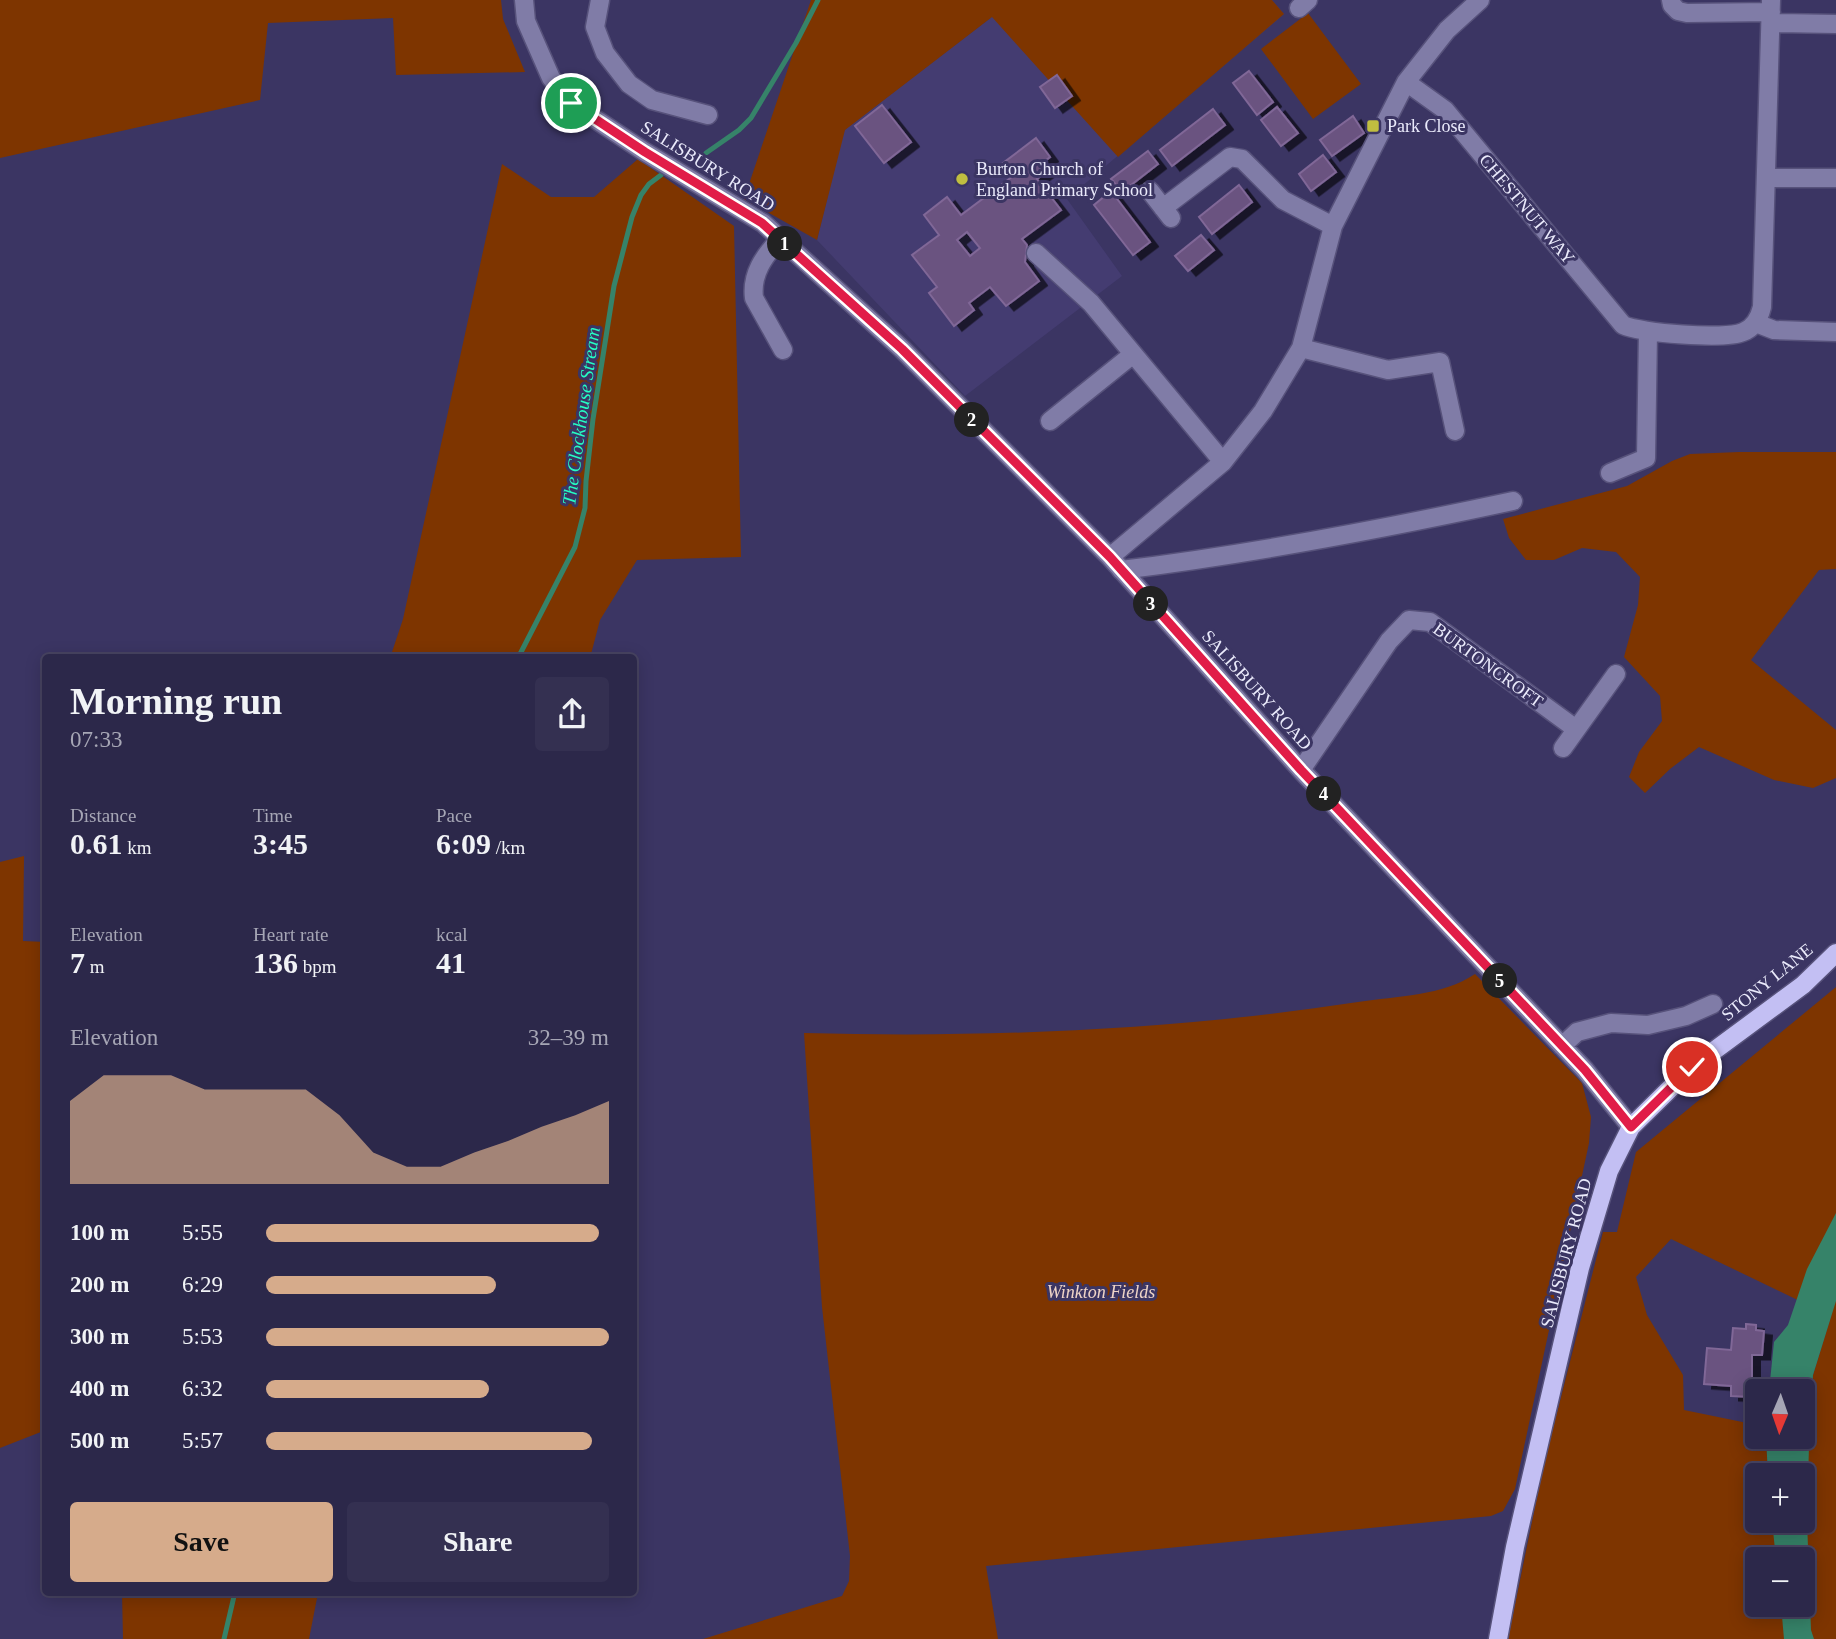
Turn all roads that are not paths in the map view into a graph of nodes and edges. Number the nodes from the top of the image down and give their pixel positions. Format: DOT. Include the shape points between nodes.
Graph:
graph roads {
  1 [pos="524,0"];
  2 [pos="600,0"];
  3 [pos="1480,0"];
  4 [pos="1671,0"];
  5 [pos="1771,11"];
  6 [pos="1836,24"];
  7 [pos="1406,82"];
  8 [pos="708,115"];
  9 [pos="1766,178"];
  10 [pos="1836,178"];
  11 [pos="1150,191"];
  12 [pos="1333,226"];
  13 [pos="780,239"];
  14 [pos="1036,253"];
  15 [pos="1756,323"];
  16 [pos="1648,332"];
  17 [pos="1836,332"];
  18 [pos="1301,348"];
  19 [pos="783,349"];
  20 [pos="1132,355"];
  21 [pos="1051,421"];
  22 [pos="1455,431"];
  23 [pos="1223,461"];
  24 [pos="1610,473"];
  25 [pos="1513,501"];
  26 [pos="1115,564"];
  27 [pos="1616,674"];
  28 [pos="1576,729"];
  29 [pos="1563,748"];
  30 [pos="1301,770"];
  31 [pos="1836,953"];
  32 [pos="1713,1004"];
  33 [pos="1563,1046"];
  34 [pos="1631,1127"];
  35 [pos="1498,1639"];
  1 -- 13 [label="street, SALISBURY ROAD" via="526,21 551,78 571,103 762,223"];
  2 -- 8 [label="street" via="595,27 605,53 629,84 652,100"];
  3 -- 7 [label="street" via="1447,30"];
  4 -- 5 [label="street" via="1678,11 1687,13"];
  5 -- 6 [label="street"];
  5 -- 9 [label="street"];
  7 -- 12 [label="street"];
  7 -- 16 [label="street, CHESTNUT WAY" via="1445,110 1623,326"];
  9 -- 10 [label="street"];
  9 -- 15 [label="street" via="1762,307"];
  11 -- 12 [label="street" via="1167,213 1230,157 1241,159 1283,200"];
  12 -- 18 [label="street"];
  13 -- 19 [label="street" via="765,256 753,290"];
  13 -- 26 [label="street, SALISBURY ROAD" via="902,349"];
  14 -- 20 [label="street" via="1091,303"];
  15 -- 16 [label="street, CHESTNUT WAY" via="1741,334"];
  15 -- 17 [label="street" via="1774,330"];
  16 -- 24 [label="street" via="1646,458"];
  18 -- 22 [label="street" via="1388,370 1440,362"];
  18 -- 23 [label="street" via="1263,411"];
  20 -- 21 [label="street"];
  20 -- 23 [label="street"];
  23 -- 26 [label="street"];
  25 -- 26 [label="street" via="1225,557"];
  26 -- 30 [label="street, SALISBURY ROAD"];
  27 -- 28 [label="street"];
  28 -- 29 [label="street"];
  28 -- 30 [label="street, BURTONCROFT" via="1430,622 1409,620 1389,641"];
  30 -- 33 [label="street, SALISBURY ROAD"];
  31 -- 34 [label="main road, STONY LANE" via="1802,985 1692,1067"];
  32 -- 33 [label="street" via="1648,1025 1611,1023 1577,1032"];
  33 -- 34 [label="street, SALISBURY ROAD"];
  34 -- 35 [label="main road, SALISBURY ROAD" via="1609,1171 1580,1268"];
}
